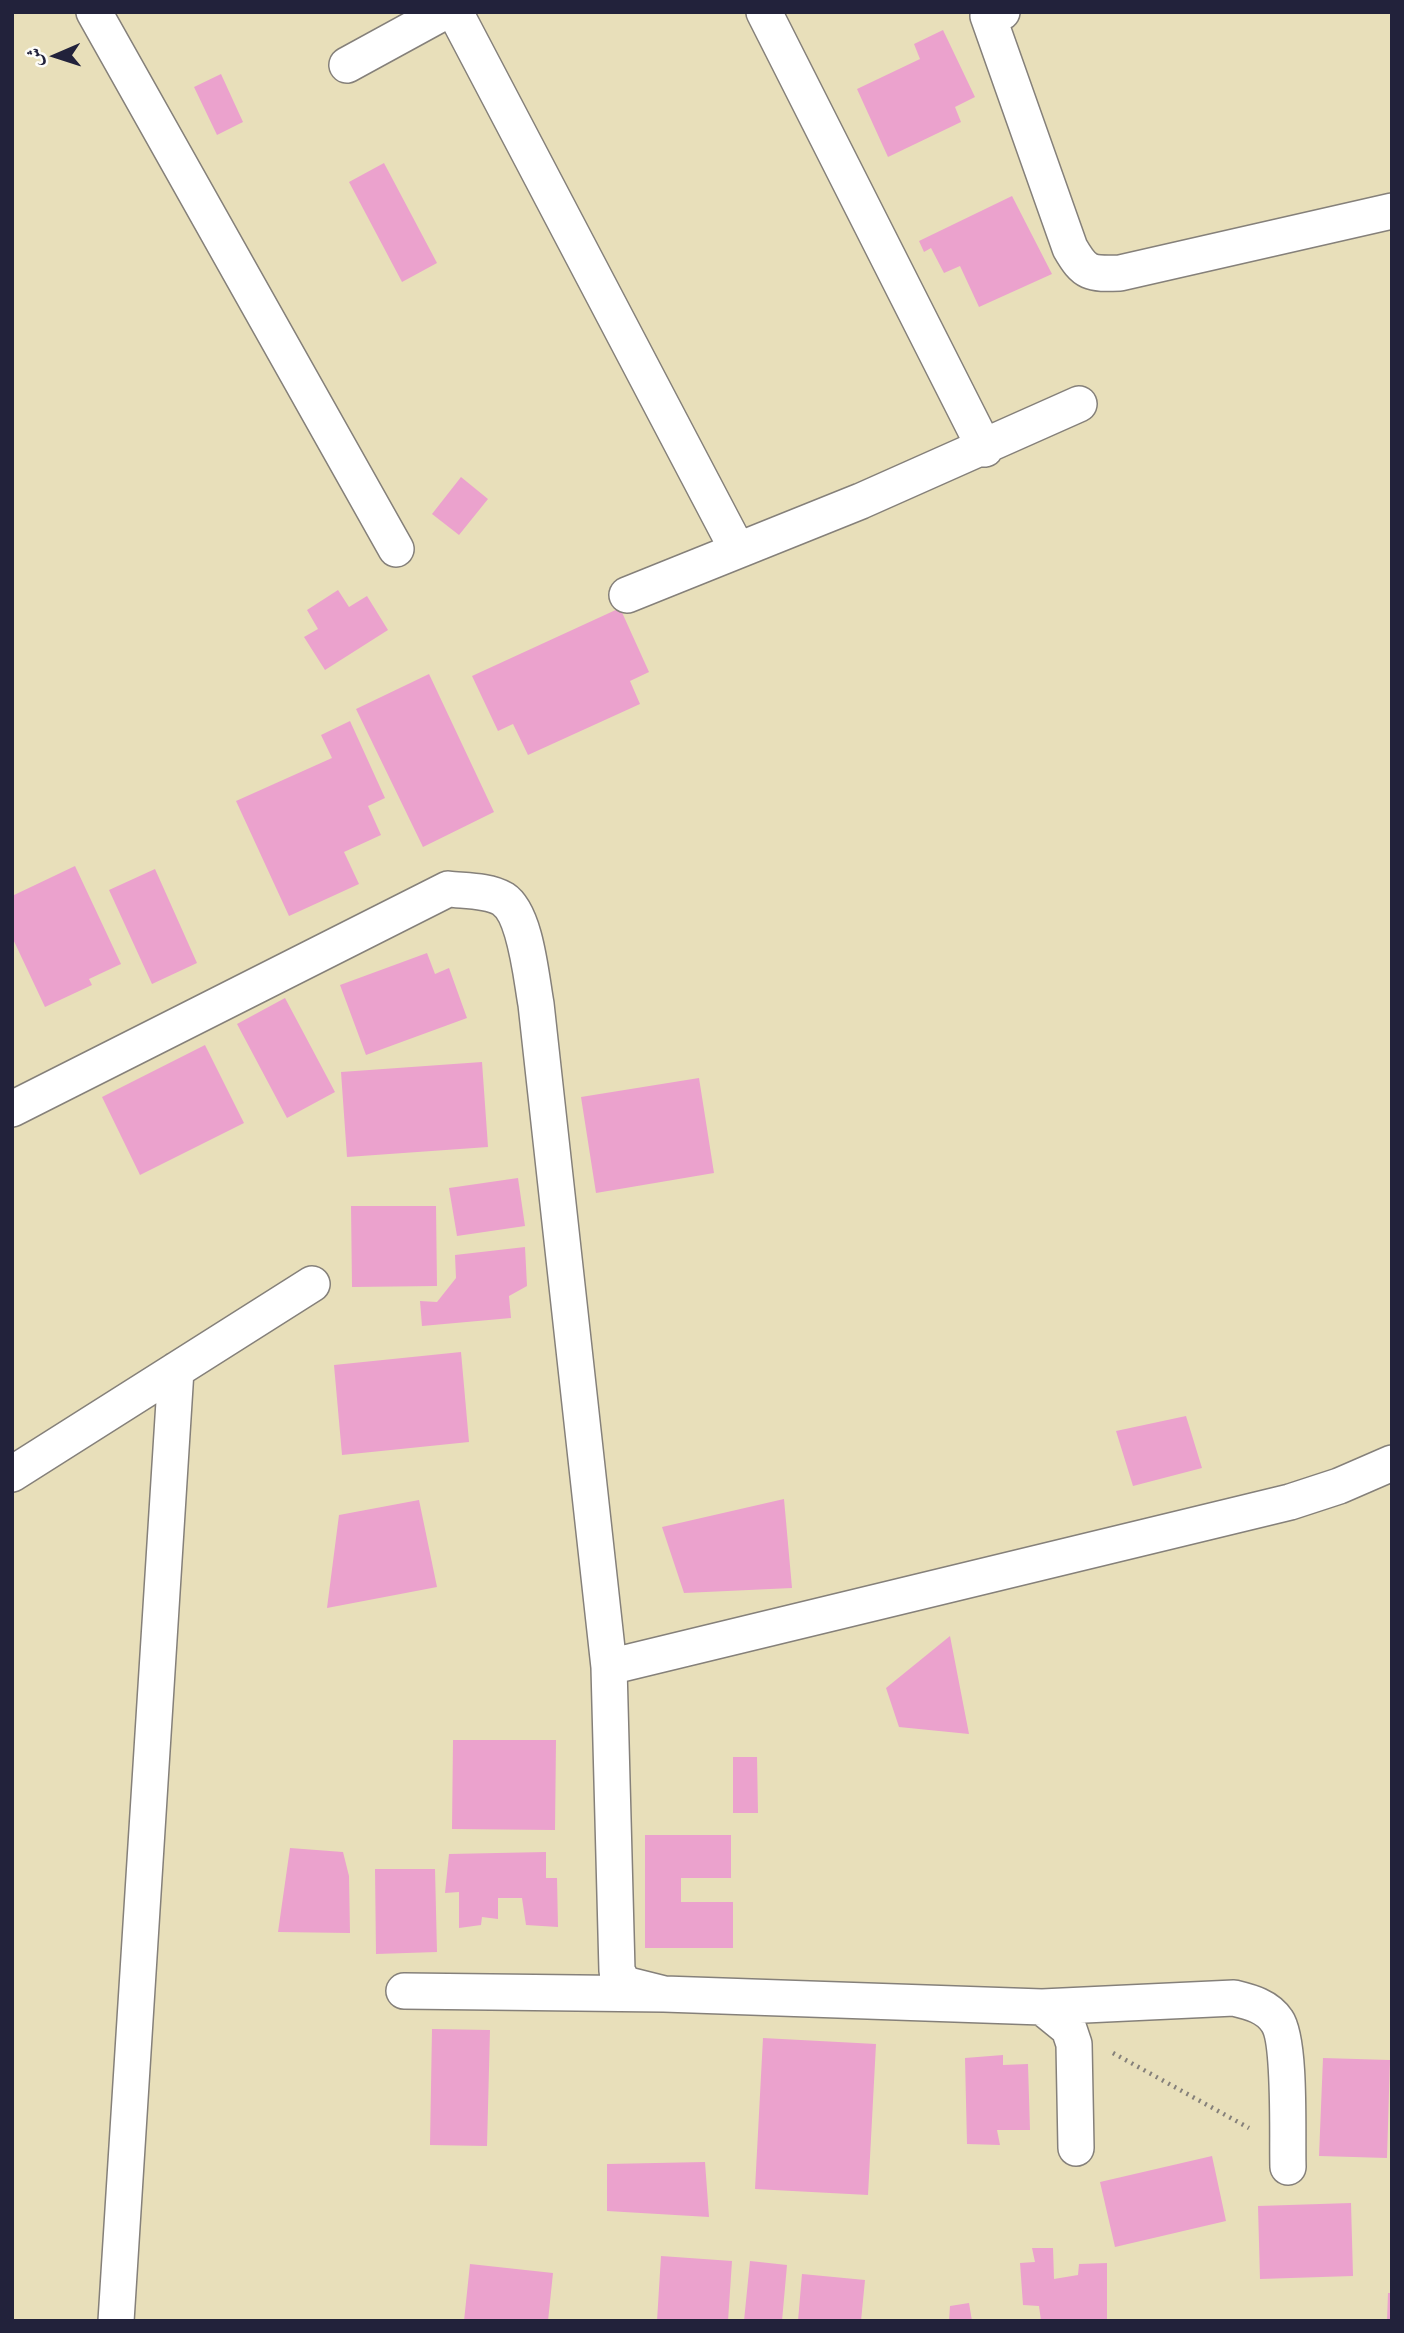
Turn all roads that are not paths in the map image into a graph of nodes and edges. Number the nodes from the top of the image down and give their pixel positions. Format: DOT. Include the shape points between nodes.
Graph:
graph roads {
  1 [pos="94,12"];
  2 [pos="444,12"];
  3 [pos="455,12"];
  4 [pos="764,12"];
  5 [pos="1002,12"];
  6 [pos="347,65"];
  7 [pos="1392,211"];
  8 [pos="1079,404"];
  9 [pos="985,449"];
  10 [pos="396,549"];
  11 [pos="737,549"];
  12 [pos="627,595"];
  13 [pos="12,1109"];
  14 [pos="312,1284"];
  15 [pos="176,1370"];
  16 [pos="1392,1463"];
  17 [pos="12,1474"];
  18 [pos="609,1667"];
  19 [pos="404,1991"];
  20 [pos="664,1994"];
  21 [pos="1042,2007"];
  22 [pos="1076,2148"];
  23 [pos="1287,2158"];
  24 [pos="116,2321"];
  1 -- 10 [label="street"];
  2 -- 6 [label="street"];
  3 -- 11 [label="street"];
  4 -- 9 [label="street"];
  5 -- 7 [label="street" via="988,16 1081,268 1095,274 1120,273"];
  8 -- 9 [label="street"];
  9 -- 11 [label="street"];
  11 -- 12 [label="street"];
  13 -- 18 [label="street" via="448,889 504,899 520,922 536,1003"];
  14 -- 15 [label="street"];
  15 -- 17 [label="street"];
  15 -- 24 [label="street"];
  16 -- 18 [label="street" via="1290,1502"];
  18 -- 20 [label="street" via="617,1971 624,1984"];
  19 -- 20 [label="street"];
  20 -- 21 [label="street"];
  21 -- 22 [label="street" via="1069,2029 1074,2045"];
  21 -- 23 [label="street" via="1234,1998 1262,2007 1278,2022 1284,2044"];
}
